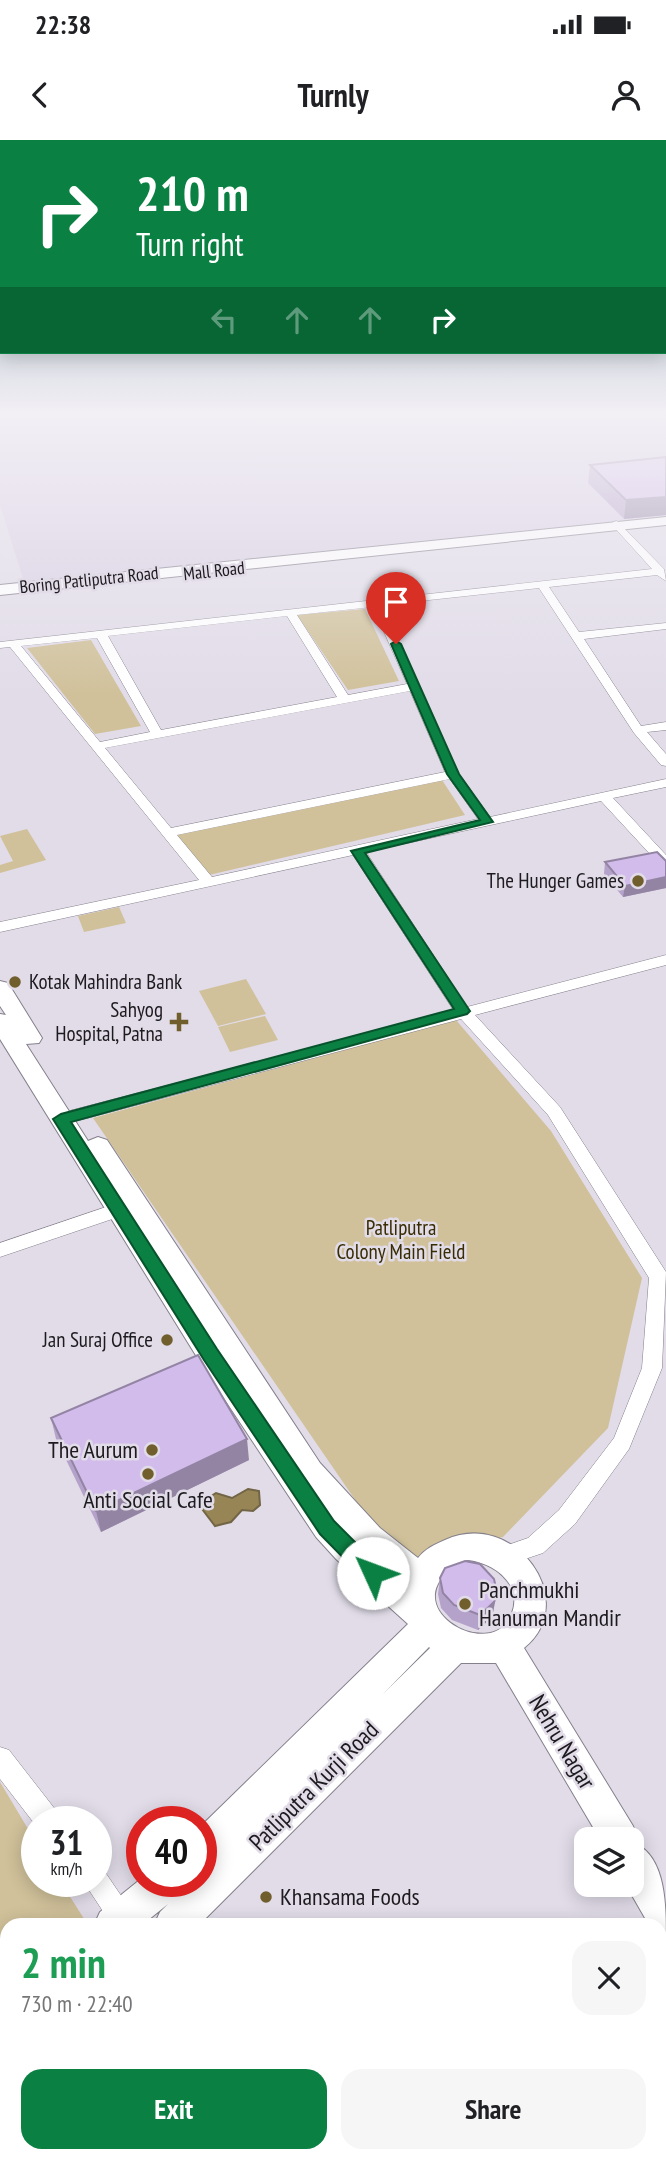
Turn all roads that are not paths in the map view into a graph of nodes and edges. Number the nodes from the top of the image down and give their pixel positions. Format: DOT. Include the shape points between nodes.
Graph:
graph roads {
  1 [pos="666,521"];
  2 [pos="619,526"];
  3 [pos="663,575"];
  4 [pos="542,584"];
  5 [pos="66,585"];
  6 [pos="0,590"];
  7 [pos="0,596"];
  8 [pos="376,601"];
  9 [pos="289,611"];
  10 [pos="666,626"];
  11 [pos="100,633"];
  12 [pos="576,636"];
  13 [pos="6,644"];
  14 [pos="415,686"];
  15 [pos="345,700"];
  16 [pos="666,726"];
  17 [pos="638,730"];
  18 [pos="157,734"];
  19 [pos="97,746"];
  20 [pos="666,762"];
  21 [pos="453,774"];
  22 [pos="666,783"];
  23 [pos="604,797"];
  24 [pos="487,822"];
  25 [pos="168,833"];
  26 [pos="358,851"];
  27 [pos="666,863"];
  28 [pos="209,883"];
  29 [pos="0,927"];
  30 [pos="666,960"];
  31 [pos="0,988"];
  32 [pos="462,1011"];
  33 [pos="1,1024"];
  34 [pos="69,1117"];
  35 [pos="118,1210"];
  36 [pos="0,1250"];
  37 [pos="663,1277"];
  38 [pos="219,1350"];
  39 [pos="504,1556"];
  40 [pos="421,1579"];
  41 [pos="435,1629"];
  42 [pos="504,1645"];
  43 [pos="0,1759"];
  44 [pos="37,1806"];
  45 [pos="613,1827"];
  46 [pos="217,1837"];
  47 [pos="644,1880"];
  48 [pos="106,1897"];
  49 [pos="150,1897"];
  50 [pos="666,1917"];
  51 [pos="119,1918"];
  52 [pos="127,1918"];
  53 [pos="179,1918"];
  1 -- 2 [label="street, Mall Road"];
  2 -- 3 [label="street"];
  2 -- 5 [label="street, Mall Road"];
  3 -- 4 [label="street"];
  4 -- 8 [label="street"];
  4 -- 12 [label="street"];
  5 -- 6 [label="street, Boring Patliputra Road"];
  5 -- 7 [label="street, Mall Road"];
  8 -- 9 [label="street"];
  8 -- 14 [label="street"];
  9 -- 11 [label="street"];
  9 -- 15 [label="street"];
  10 -- 12 [label="street"];
  11 -- 13 [label="street"];
  11 -- 18 [label="street"];
  12 -- 17 [label="street"];
  13 -- 19 [label="street"];
  14 -- 15 [label="street"];
  14 -- 21 [label="street"];
  15 -- 18 [label="street"];
  16 -- 17 [label="street"];
  17 -- 20 [label="street"];
  18 -- 19 [label="street"];
  19 -- 25 [label="street"];
  21 -- 24 [label="street"];
  21 -- 25 [label="street"];
  22 -- 23 [label="street"];
  23 -- 24 [label="street"];
  23 -- 27 [label="street"];
  24 -- 26 [label="street"];
  25 -- 28 [label="street"];
  26 -- 28 [label="street"];
  26 -- 32 [label="street"];
  28 -- 29 [label="street"];
  30 -- 32 [label="street"];
  31 -- 34 [label="street"];
  32 -- 34 [label="street"];
  32 -- 37 [label="street" via="554,1111"];
  33 -- 34 [label="street"];
  34 -- 35 [label="street"];
  34 -- 38 [label="street"];
  35 -- 36 [label="street"];
  35 -- 38 [label="street"];
  37 -- 39 [label="street" via="652,1368 622,1443 567,1517 535,1546"];
  38 -- 40 [label="street" via="309,1472 369,1538"];
  38 -- 41 [label="street" via="327,1527"];
  39 -- 40 [label="street" via="465,1546 446,1551 430,1563"];
  39 -- 42 [label="street" via="527,1584 530,1601 527,1619"];
  40 -- 41 [label="street" via="418,1598"];
  41 -- 42 [label="street" via="480,1651"];
  41 -- 46 [label="street, Patliputra Kurji Road"];
  41 -- 53 [label="street, Patliputra Kurji Road"];
  42 -- 45 [label="street, Nehru Nagar"];
  43 -- 44 [label="street"];
  47 -- 50 [label="street"];
  48 -- 51 [label="street"];
  49 -- 52 [label="street"];
}
